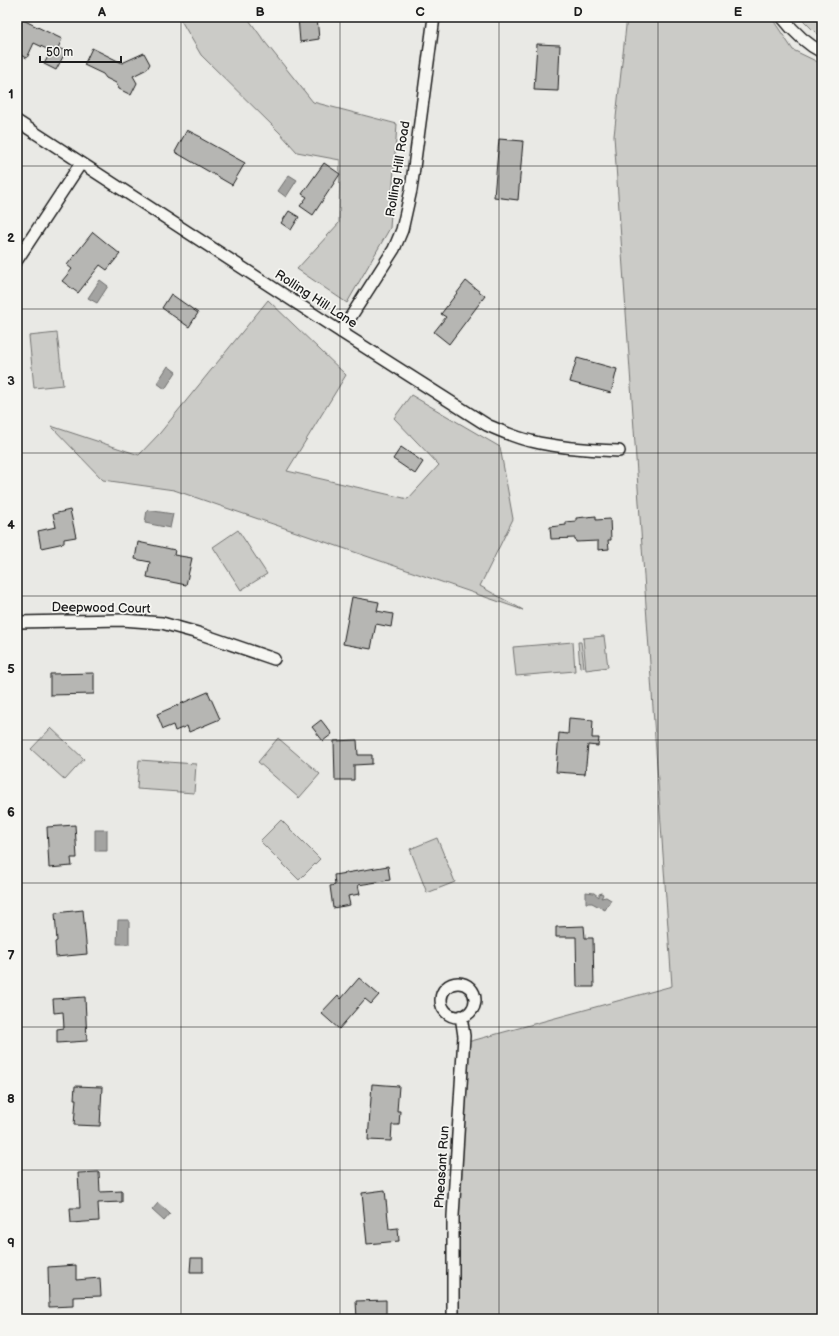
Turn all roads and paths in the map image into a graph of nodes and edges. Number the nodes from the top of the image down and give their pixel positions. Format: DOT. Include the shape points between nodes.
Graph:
graph roads {
  1 [pos="434,17"];
  2 [pos="782,17"];
  3 [pos="822,52"];
  4 [pos="17,121"];
  5 [pos="81,163"];
  6 [pos="17,260"];
  7 [pos="341,332"];
  8 [pos="619,451"];
  9 [pos="17,622"];
  10 [pos="274,660"];
  11 [pos="461,1016"];
  12 [pos="453,1319"];
  1 -- 7 [label="street, Rolling Hill Road" via="411,190 402,230 394,249"];
  2 -- 3 [label="street" via="801,37"];
  4 -- 5 [label="street, Rolling Hill Lane"];
  5 -- 6 [label="street"];
  5 -- 7 [label="street, Rolling Hill Lane"];
  7 -- 8 [label="street, Rolling Hill Lane" via="459,409 510,435 565,446"];
  9 -- 10 [label="street, Deepwood Court" via="122,620 162,623"];
  11 -- 12 [label="street, Pheasant Run" via="464,1036 453,1216"];
}
